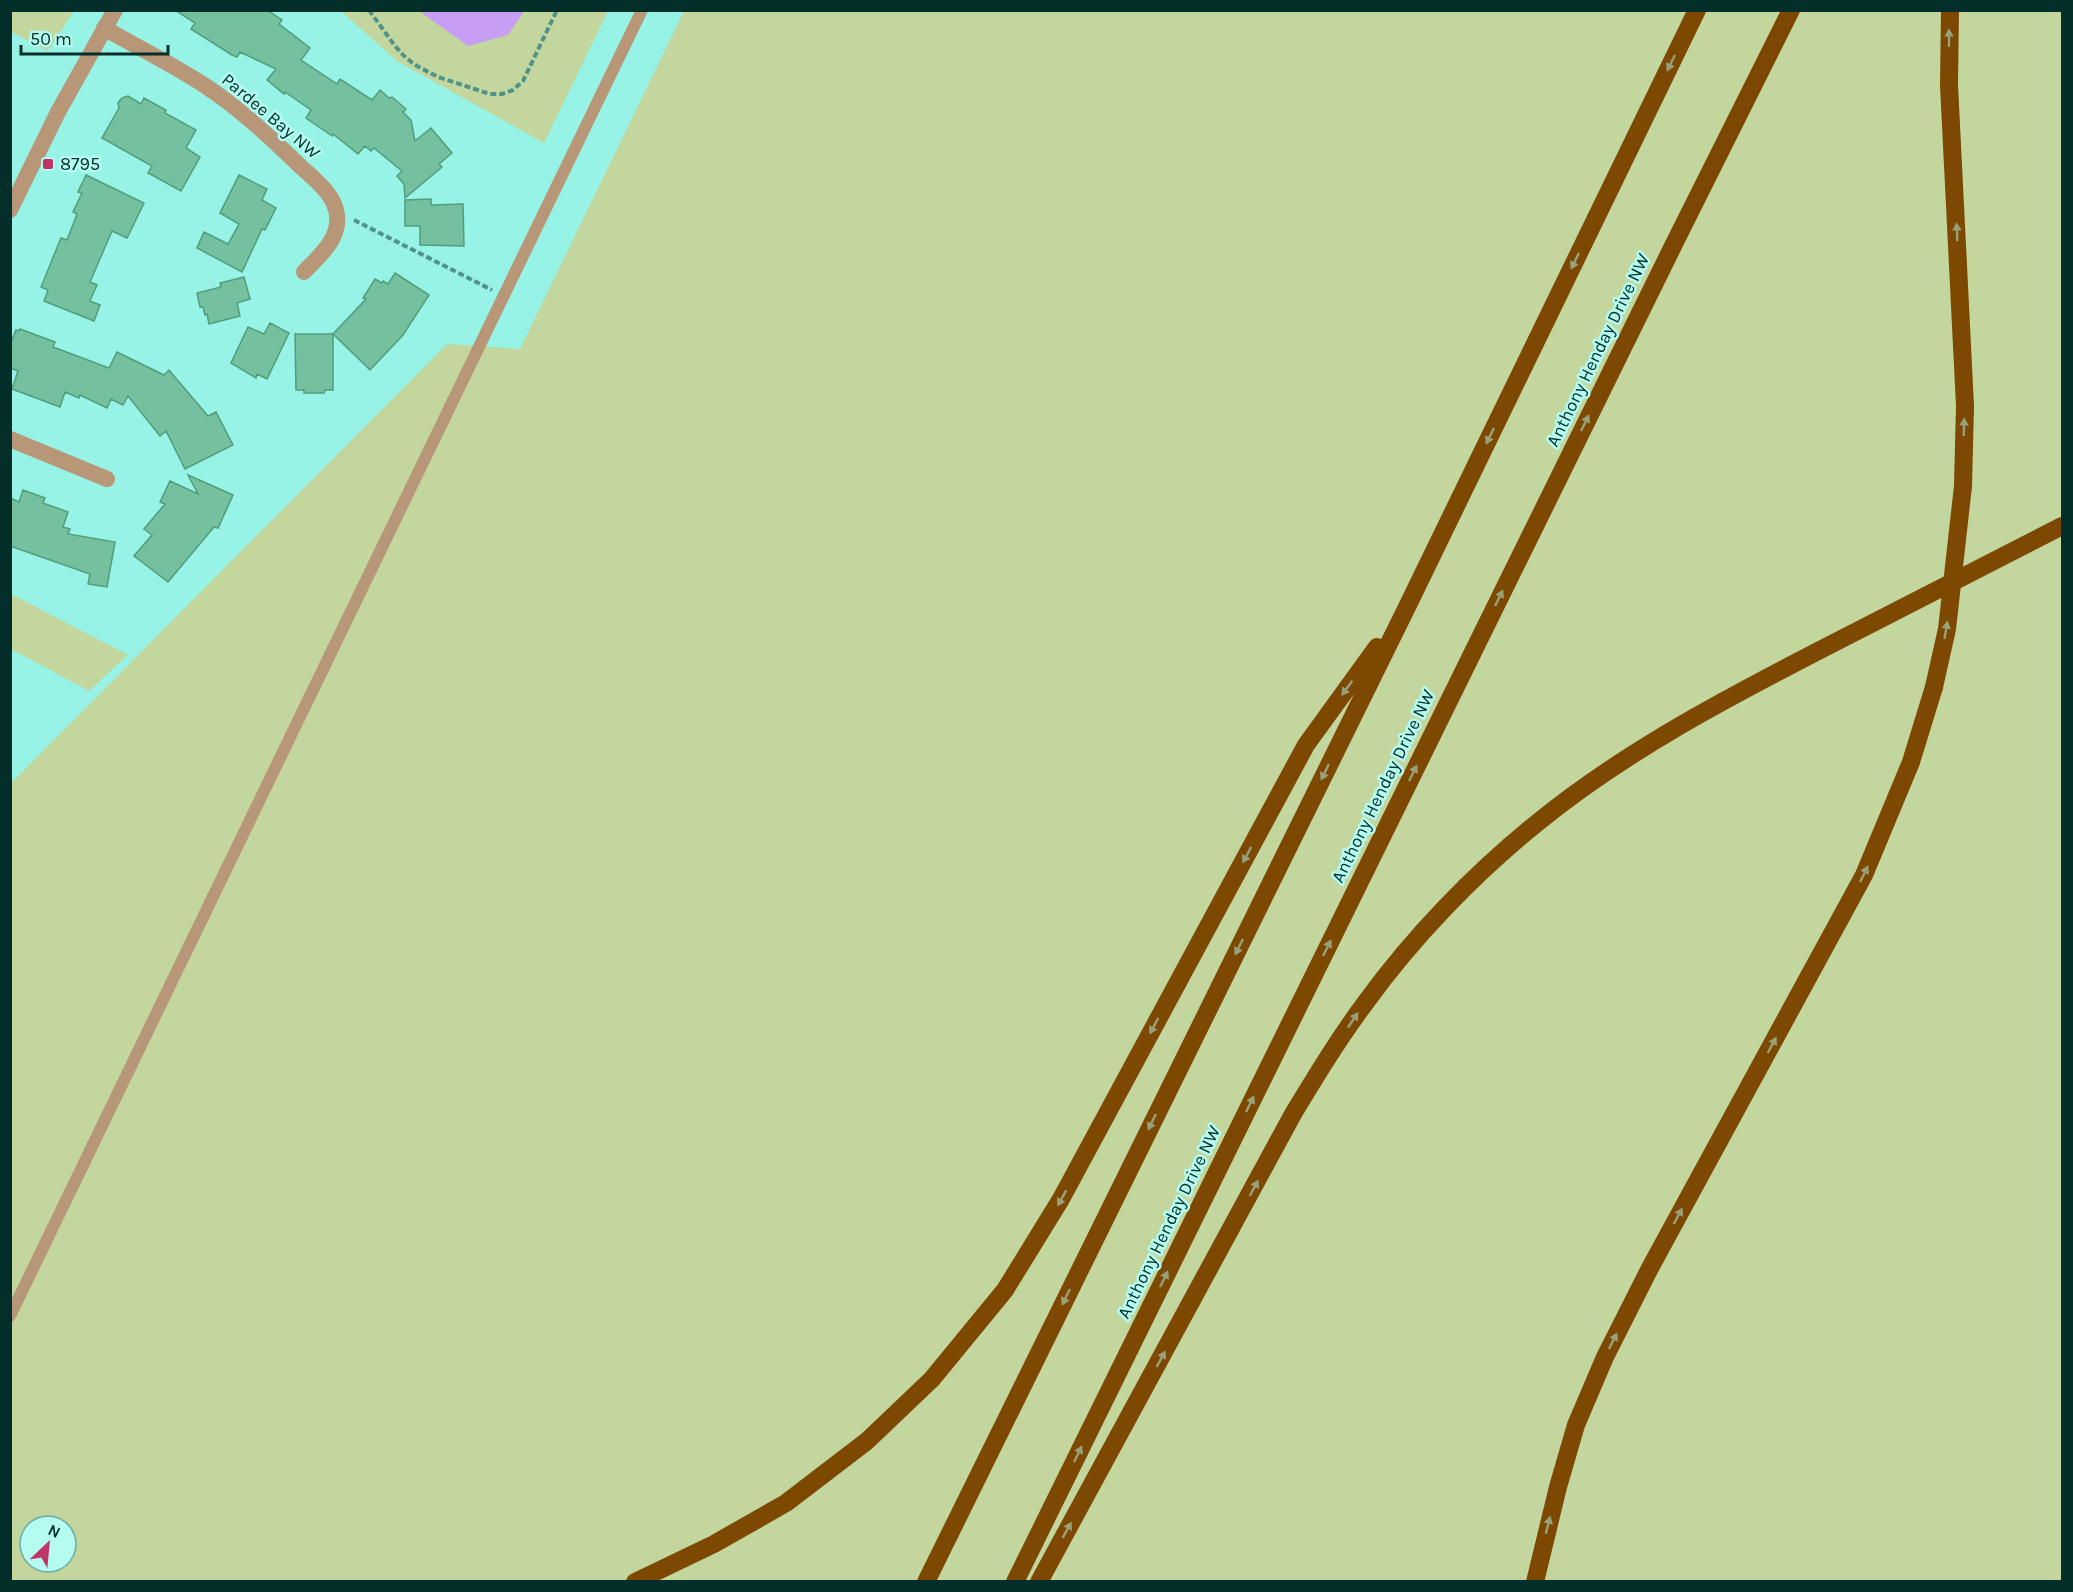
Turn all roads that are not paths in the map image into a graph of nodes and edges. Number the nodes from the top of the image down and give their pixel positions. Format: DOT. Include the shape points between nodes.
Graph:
graph roads {
  1 [pos="115,10"];
  2 [pos="642,10"];
  3 [pos="1697,10"];
  4 [pos="1791,10"];
  5 [pos="1950,10"];
  6 [pos="104,28"];
  7 [pos="11,206"];
  8 [pos="304,272"];
  9 [pos="10,439"];
  10 [pos="107,479"];
  11 [pos="2062,526"];
  12 [pos="1407,607"];
  13 [pos="10,1316"];
  14 [pos="634,1581"];
  15 [pos="926,1581"];
  16 [pos="1015,1581"];
  17 [pos="1039,1581"];
  18 [pos="1535,1581"];
  1 -- 6 [label="street"];
  2 -- 13 [label="lane"];
  3 -- 12 [label="highway, one-way"];
  16 -- 4 [label="highway, Anthony Henday Drive NW, one-way"];
  18 -- 5 [label="highway, one-way, bridge" via="1576,1425 1605,1357 1864,875 1911,762 1934,687 1947,629 1963,486 1965,406 1949,85"];
  6 -- 7 [label="street"];
  6 -- 8 [label="street, Pardee Bay NW" via="179,69 236,108 330,195 337,212 334,238"];
  9 -- 10 [label="street"];
  17 -- 11 [label="highway, one-way" via="1293,1114 1366,1001 1417,938 1536,823 1607,770 1756,684"];
  12 -- 14 [label="highway, one-way" via="1306,745 1062,1199 1005,1290 932,1378 867,1441 786,1503 714,1544"];
  12 -- 15 [label="highway, one-way"];
}
